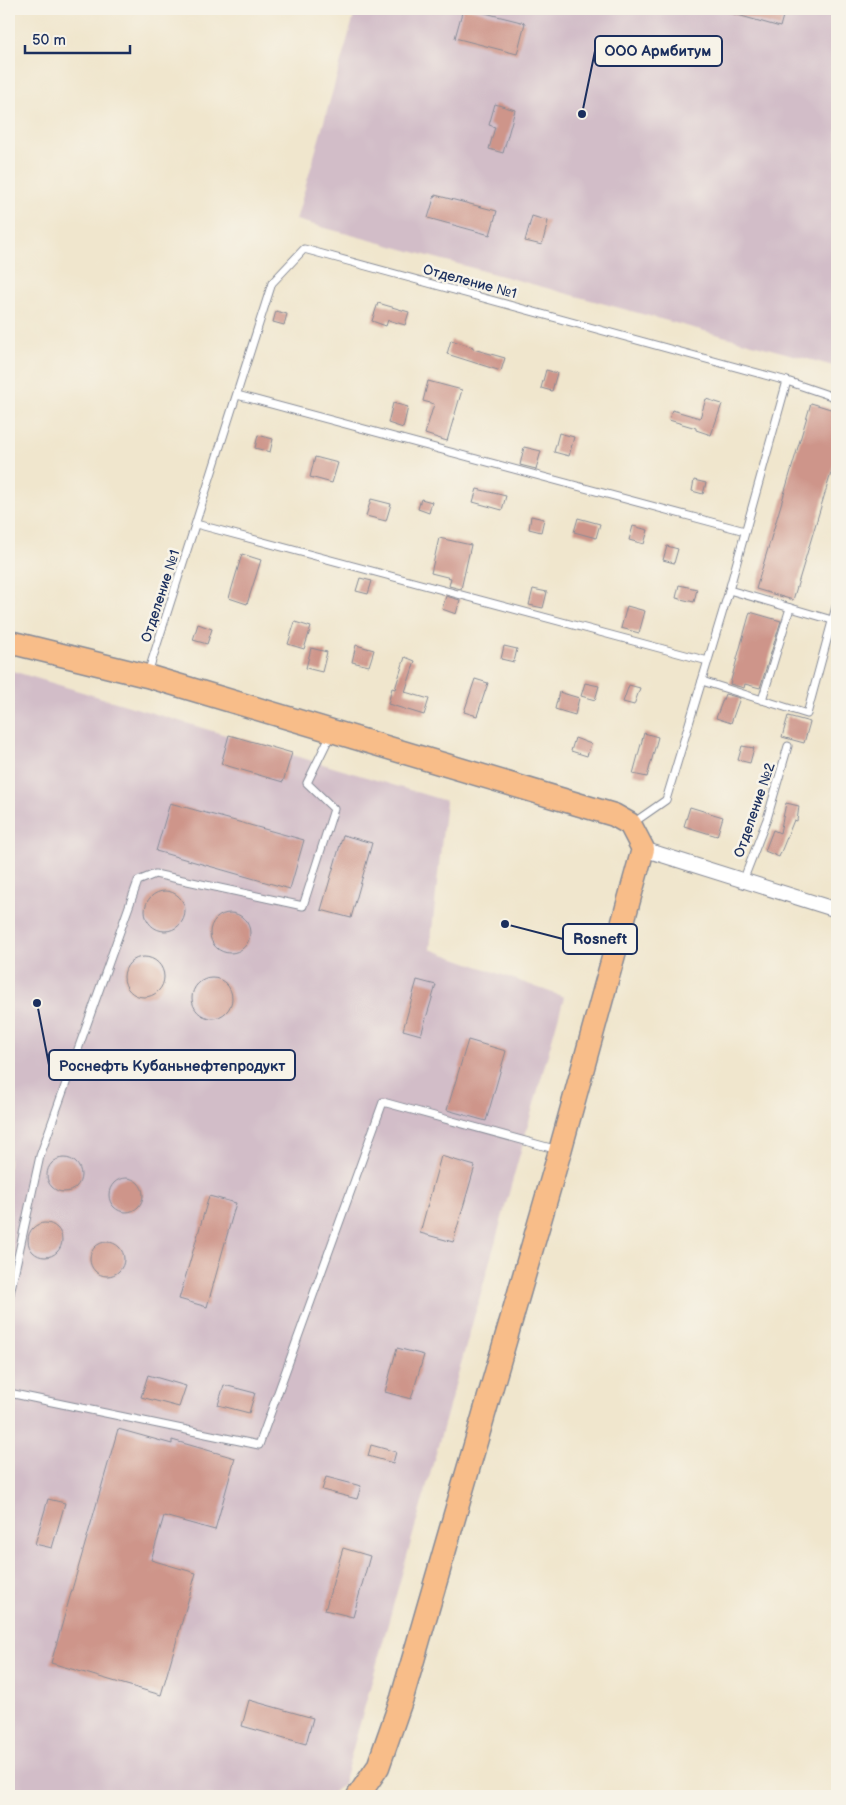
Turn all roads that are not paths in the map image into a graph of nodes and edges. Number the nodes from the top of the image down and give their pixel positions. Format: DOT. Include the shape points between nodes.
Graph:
graph roads {
  1 [pos="787,381"];
  2 [pos="237,395"];
  3 [pos="837,398"];
  4 [pos="196,524"];
  5 [pos="745,531"];
  6 [pos="729,590"];
  7 [pos="837,602"];
  8 [pos="790,608"];
  9 [pos="835,622"];
  10 [pos="9,642"];
  11 [pos="708,661"];
  12 [pos="147,676"];
  13 [pos="702,682"];
  14 [pos="762,700"];
  15 [pos="333,731"];
  16 [pos="788,746"];
  17 [pos="630,824"];
  18 [pos="643,849"];
  19 [pos="742,881"];
  20 [pos="837,910"];
  21 [pos="560,1151"];
  22 [pos="9,1298"];
  23 [pos="9,1393"];
  24 [pos="358,1796"];
  1 -- 2 [label="lane, Отделение №1" via="304,249 272,283"];
  1 -- 3 [label="lane"];
  1 -- 5 [label="lane"];
  2 -- 4 [label="lane, Отделение №1"];
  2 -- 5 [label="lane"];
  4 -- 11 [label="lane"];
  4 -- 12 [label="lane, Отделение №1"];
  5 -- 6 [label="lane"];
  6 -- 8 [label="lane"];
  6 -- 11 [label="lane"];
  7 -- 9 [label="lane"];
  8 -- 9 [label="lane"];
  8 -- 14 [label="lane"];
  9 -- 14 [label="lane" via="807,714"];
  10 -- 12 [label="main road"];
  11 -- 13 [label="lane"];
  12 -- 15 [label="main road"];
  13 -- 14 [label="lane"];
  13 -- 17 [label="lane" via="666,800"];
  15 -- 17 [label="main road" via="614,815"];
  15 -- 22 [label="lane" via="307,783 334,810 303,906 155,874 138,881 40,1156"];
  16 -- 19 [label="lane, Отделение №2" via="767,819"];
  17 -- 18 [label="main road"];
  18 -- 19 [label="street"];
  18 -- 21 [label="main road"];
  19 -- 20 [label="street"];
  21 -- 23 [label="lane" via="383,1102 259,1445"];
  21 -- 24 [label="main road" via="402,1698 378,1767"];
}
